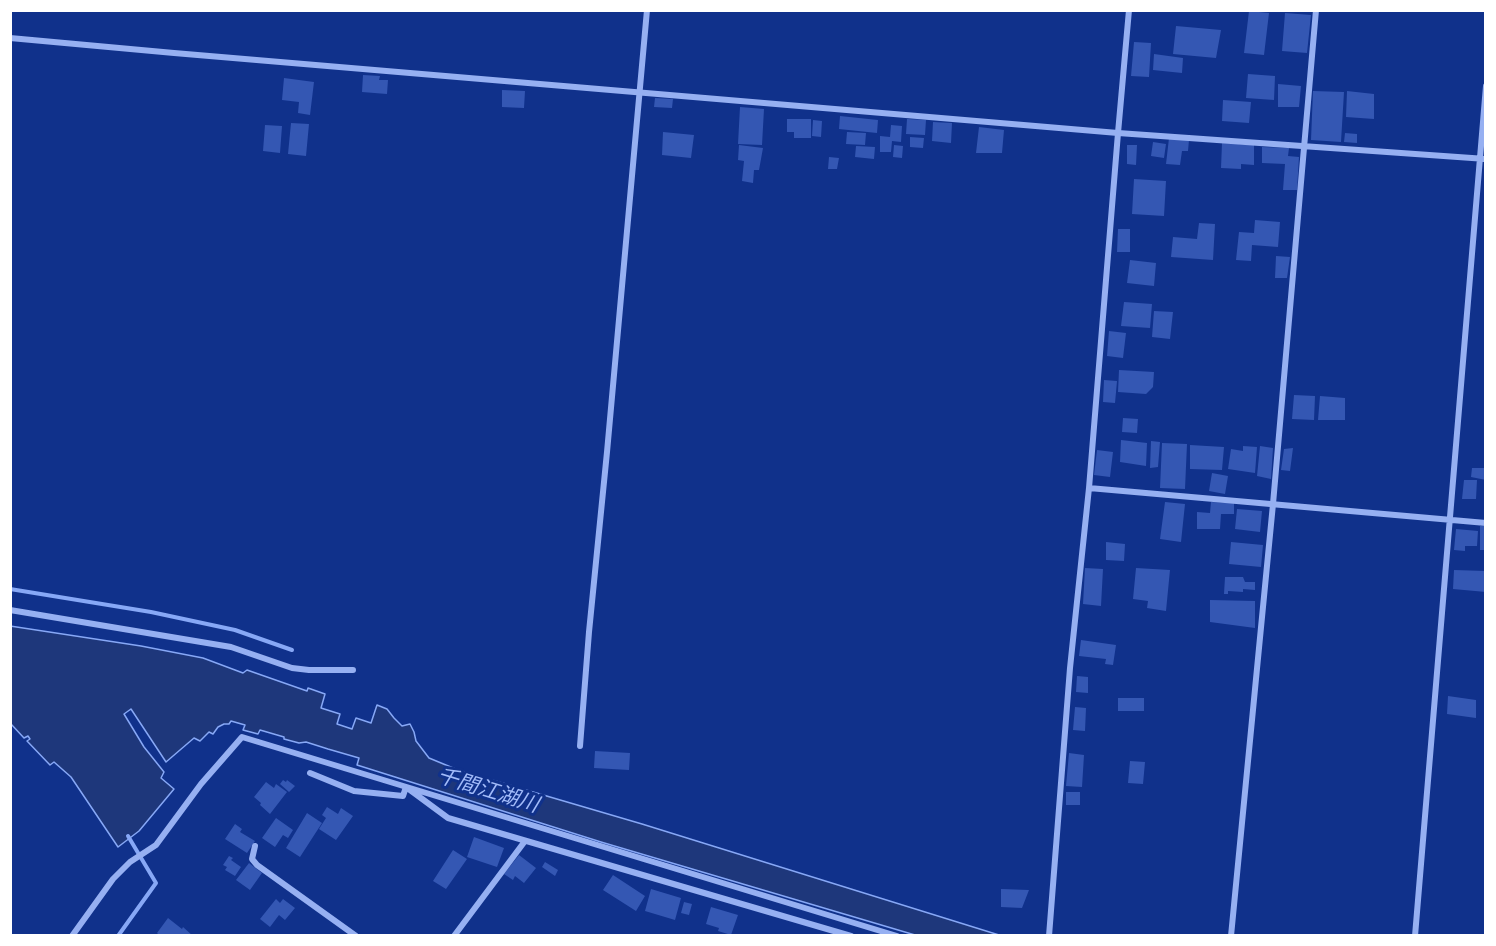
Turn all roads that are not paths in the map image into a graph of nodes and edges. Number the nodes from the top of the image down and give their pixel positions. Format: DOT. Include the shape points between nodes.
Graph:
graph roads {
  1 [pos="646,10"];
  2 [pos="1129,10"];
  3 [pos="1316,10"];
  4 [pos="10,38"];
  5 [pos="1485,86"];
  6 [pos="639,93"];
  7 [pos="1118,133"];
  8 [pos="1304,147"];
  9 [pos="1483,159"];
  10 [pos="1089,488"];
  11 [pos="1273,504"];
  12 [pos="1450,521"];
  13 [pos="1485,524"];
  14 [pos="10,610"];
  15 [pos="353,670"];
  16 [pos="580,746"];
  17 [pos="310,773"];
  18 [pos="406,787"];
  19 [pos="525,841"];
  20 [pos="255,846"];
  21 [pos="72,936"];
  22 [pos="356,936"];
  23 [pos="454,936"];
  24 [pos="851,936"];
  25 [pos="897,936"];
  26 [pos="1049,936"];
  27 [pos="1231,936"];
  28 [pos="1414,936"];
  1 -- 6 [label="street"];
  2 -- 7 [label="street"];
  3 -- 8 [label="street"];
  4 -- 6 [label="street"];
  5 -- 9 [label="street"];
  6 -- 7 [label="street"];
  6 -- 16 [label="street"];
  7 -- 8 [label="street"];
  7 -- 10 [label="street"];
  8 -- 9 [label="street"];
  8 -- 11 [label="street"];
  9 -- 12 [label="street"];
  10 -- 11 [label="street"];
  10 -- 26 [label="street"];
  11 -- 12 [label="street"];
  11 -- 27 [label="street"];
  12 -- 13 [label="street"];
  12 -- 28 [label="street"];
  14 -- 15 [label="street" via="231,647 292,668"];
  17 -- 18 [label="street" via="354,791 403,796"];
  18 -- 19 [label="street" via="448,818"];
  18 -- 21 [label="street" via="242,737 156,845 113,879"];
  18 -- 25 [label="street"];
  19 -- 23 [label="street"];
  19 -- 24 [label="street"];
  20 -- 22 [label="street" via="252,859 257,865"];
}
